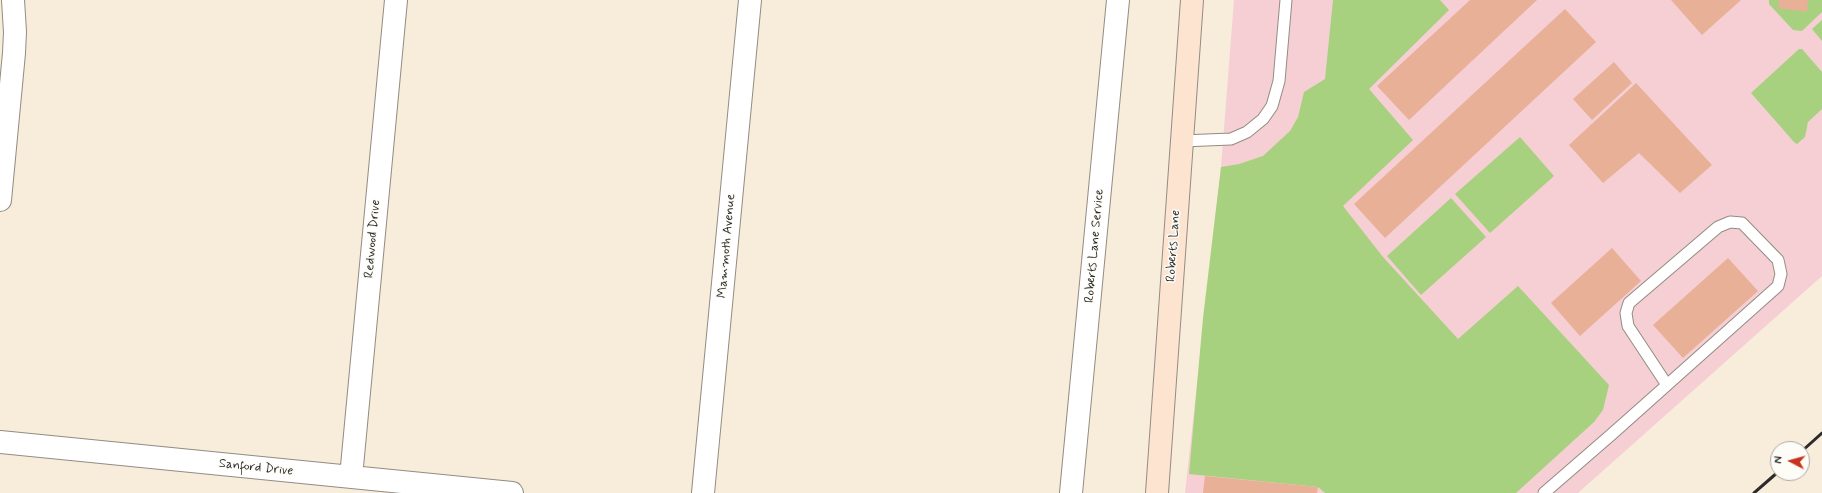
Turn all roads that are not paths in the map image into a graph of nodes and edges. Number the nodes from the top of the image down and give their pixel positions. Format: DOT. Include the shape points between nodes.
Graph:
graph roads {
  1 [pos="13,0"];
  2 [pos="396,0"];
  3 [pos="750,0"];
  4 [pos="1118,0"];
  5 [pos="1192,0"];
  6 [pos="1286,0"];
  7 [pos="1182,142"];
  8 [pos="0,200"];
  9 [pos="1667,385"];
  10 [pos="0,442"];
  11 [pos="351,477"];
  12 [pos="512,493"];
  13 [pos="703,493"];
  14 [pos="1071,493"];
  15 [pos="1156,493"];
  16 [pos="1544,493"];
  1 -- 8 [label="street" via="14,53"];
  2 -- 11 [label="street, Redwood Drive"];
  3 -- 13 [label="street, Mammoth Avenue"];
  4 -- 14 [label="street, Roberts Lane Service"];
  5 -- 7 [label="main road, Roberts Lane"];
  6 -- 7 [label="lane" via="1277,94 1263,119 1247,132 1231,139"];
  7 -- 15 [label="main road, Roberts Lane"];
  9 -- 9 [label="lane" via="1778,286 1781,274 1778,260 1742,223 1730,222 1718,227 1630,303 1626,313 1628,326"];
  9 -- 16 [label="lane"];
  10 -- 11 [label="street, Sanford Drive"];
  11 -- 12 [label="street, Sanford Drive"];
}
